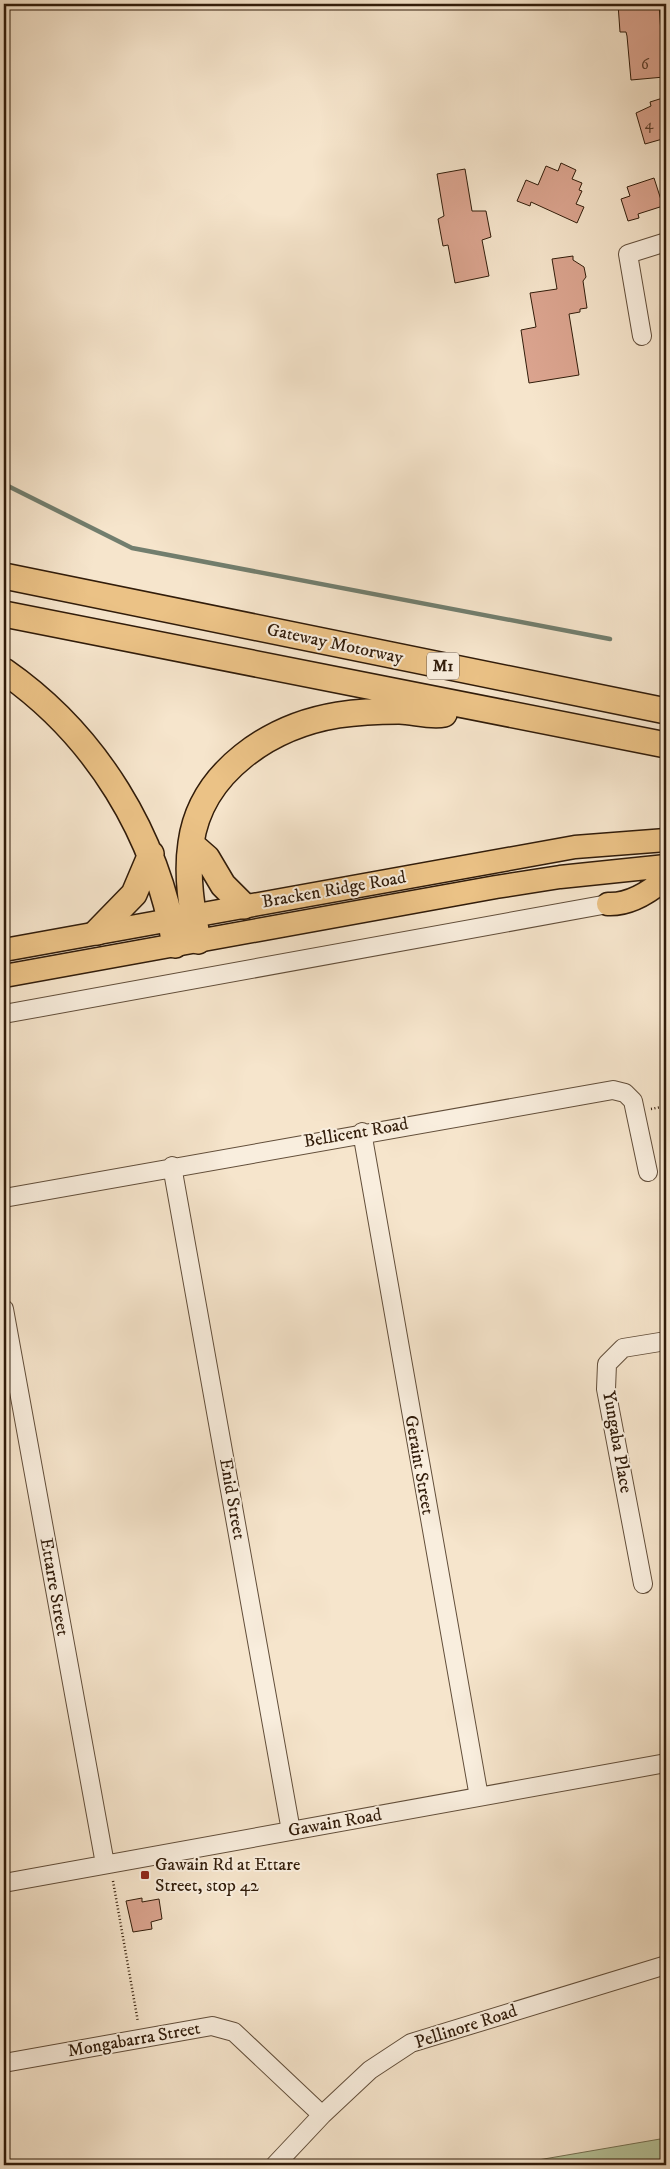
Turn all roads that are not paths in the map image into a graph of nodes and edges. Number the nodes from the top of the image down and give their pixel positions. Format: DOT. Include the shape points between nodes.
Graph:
graph roads {
  1 [pos="666,242"];
  2 [pos="642,336"];
  3 [pos="4,576"];
  4 [pos="4,614"];
  5 [pos="4,672"];
  6 [pos="468,705"];
  7 [pos="666,711"];
  8 [pos="666,745"];
  9 [pos="666,840"];
  10 [pos="191,844"];
  11 [pos="151,854"];
  12 [pos="666,866"];
  13 [pos="666,878"];
  14 [pos="608,904"];
  15 [pos="244,906"];
  16 [pos="182,918"];
  17 [pos="97,932"];
  18 [pos="186,943"];
  19 [pos="4,950"];
  20 [pos="4,976"];
  21 [pos="4,1014"];
  22 [pos="362,1132"];
  23 [pos="172,1166"];
  24 [pos="648,1172"];
  25 [pos="4,1198"];
  26 [pos="4,1309"];
  27 [pos="666,1341"];
  28 [pos="642,1584"];
  29 [pos="666,1763"];
  30 [pos="479,1797"];
  31 [pos="291,1831"];
  32 [pos="105,1864"];
  33 [pos="4,1883"];
  34 [pos="666,1965"];
  35 [pos="4,2063"];
  36 [pos="322,2115"];
  37 [pos="275,2165"];
  1 -- 2 [label="street" via="628,254"];
  3 -- 7 [label="highway, Gateway Motorway / M1"];
  4 -- 6 [label="highway, Gateway Motorway / M1"];
  5 -- 11 [label="highway" via="52,711 81,741 132,814"];
  6 -- 8 [label="highway, Gateway Motorway / M1"];
  6 -- 10 [label="highway" via="441,715 400,711 337,715 268,738 240,758 206,796"];
  9 -- 15 [label="main road, Bracken Ridge Road" via="575,847"];
  10 -- 15 [label="highway" via="207,858 223,885"];
  10 -- 16 [label="highway" via="190,890"];
  11 -- 16 [label="highway"];
  11 -- 17 [label="highway" via="134,894"];
  12 -- 18 [label="main road, Bracken Ridge Road" via="560,877"];
  13 -- 14 [label="main road" via="624,904"];
  14 -- 21 [label="street"];
  15 -- 16 [label="main road, Bracken Ridge Road"];
  16 -- 17 [label="main road, Bracken Ridge Road"];
  16 -- 18 [label="highway"];
  17 -- 19 [label="main road, Bracken Ridge Road"];
  18 -- 20 [label="main road, Bracken Ridge Road"];
  22 -- 23 [label="street, Bellicent Road"];
  22 -- 24 [label="street, Bellicent Road" via="613,1090 625,1093 633,1100"];
  22 -- 30 [label="street, Geraint Street"];
  23 -- 25 [label="street, Bellicent Road"];
  23 -- 31 [label="street, Enid Street"];
  26 -- 32 [label="street, Ettarre Street"];
  27 -- 28 [label="street, Yungaba Place" via="623,1348 607,1364 606,1389"];
  29 -- 30 [label="street, Gawain Road"];
  30 -- 31 [label="street, Gawain Road"];
  31 -- 32 [label="street, Gawain Road"];
  32 -- 33 [label="street, Gawain Road"];
  34 -- 36 [label="street, Pellinore Road" via="411,2044 370,2070"];
  35 -- 36 [label="street, Mongabarra Street" via="212,2026 234,2032"];
  36 -- 37 [label="street, Pellinore Road"];
}
